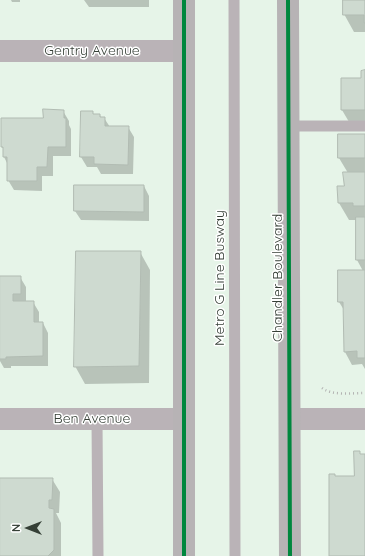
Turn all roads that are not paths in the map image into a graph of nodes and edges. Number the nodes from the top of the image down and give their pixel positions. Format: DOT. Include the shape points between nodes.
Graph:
graph roads {
  1 [pos="184,0"];
  2 [pos="234,0"];
  3 [pos="288,0"];
  4 [pos="0,51"];
  5 [pos="184,51"];
  6 [pos="288,126"];
  7 [pos="365,126"];
  8 [pos="0,419"];
  9 [pos="97,419"];
  10 [pos="183,419"];
  11 [pos="365,419"];
  12 [pos="290,420"];
  13 [pos="98,556"];
  14 [pos="184,556"];
  15 [pos="235,556"];
  16 [pos="290,556"];
  1 -- 5 [label="street"];
  2 -- 15 [label="lane, Metro G Line Busway"];
  3 -- 6 [label="street, Chandler Boulevard"];
  4 -- 5 [label="street, Gentry Avenue"];
  5 -- 10 [label="street"];
  6 -- 7 [label="lane"];
  6 -- 12 [label="street, Chandler Boulevard"];
  8 -- 9 [label="street, Ben Avenue"];
  9 -- 10 [label="street, Ben Avenue"];
  9 -- 13 [label="lane"];
  10 -- 14 [label="street"];
  11 -- 12 [label="street"];
  12 -- 16 [label="street, Chandler Boulevard"];
}
